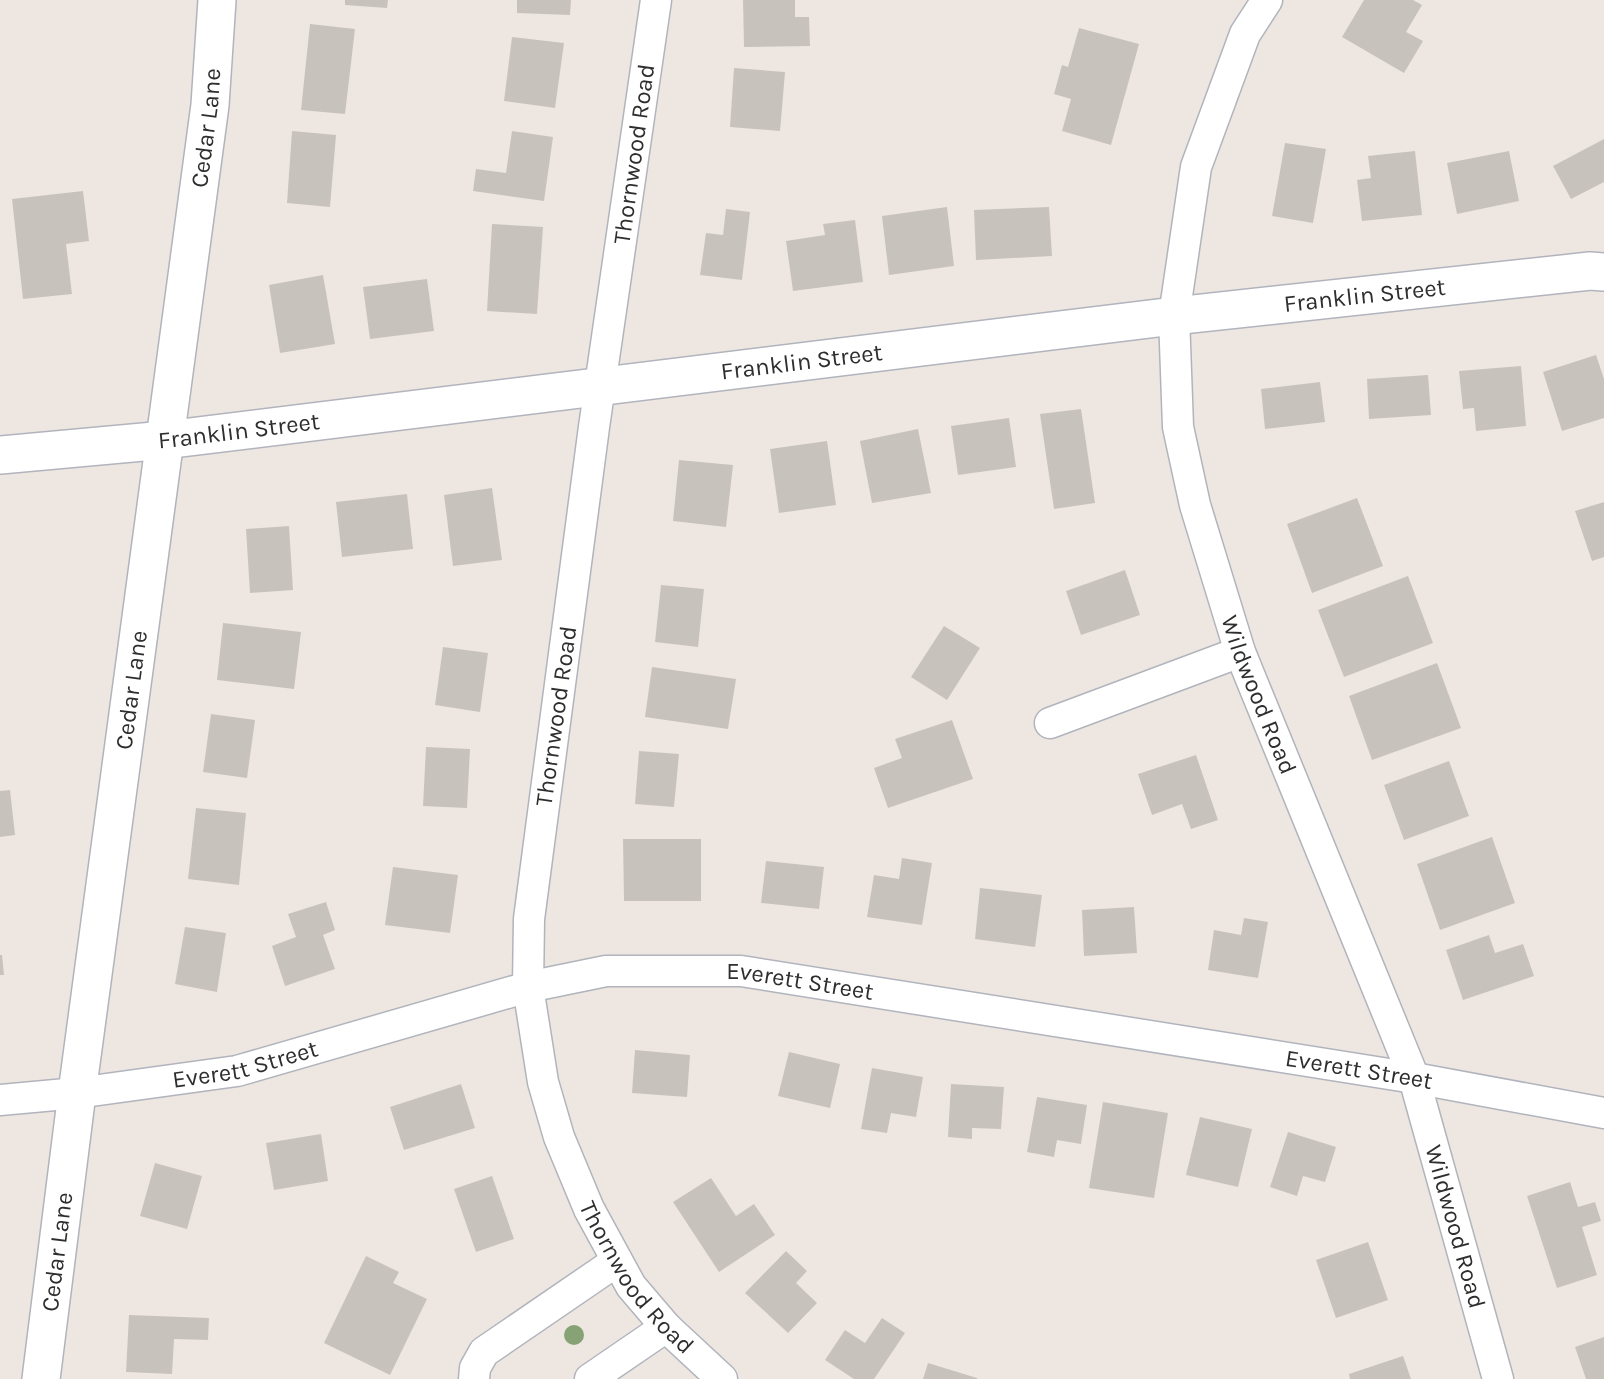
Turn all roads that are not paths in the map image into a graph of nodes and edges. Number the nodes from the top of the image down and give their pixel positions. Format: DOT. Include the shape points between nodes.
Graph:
graph roads {
  1 [pos="217,0"];
  2 [pos="656,0"];
  3 [pos="1267,0"];
  4 [pos="1604,272"];
  5 [pos="1174,316"];
  6 [pos="599,387"];
  7 [pos="165,440"];
  8 [pos="0,455"];
  9 [pos="1240,652"];
  10 [pos="1051,723"];
  11 [pos="528,987"];
  12 [pos="1414,1078"];
  13 [pos="77,1093"];
  14 [pos="0,1100"];
  15 [pos="1604,1113"];
  16 [pos="617,1261"];
  17 [pos="666,1328"];
  18 [pos="41,1379"];
  19 [pos="474,1379"];
  20 [pos="590,1379"];
  21 [pos="722,1379"];
  22 [pos="1498,1379"];
  1 -- 7 [label="street, Cedar Lane" via="210,105"];
  2 -- 6 [label="street, Thornwood Road"];
  3 -- 5 [label="street, Wildwood Road" via="1245,34 1196,167"];
  4 -- 5 [label="street, Franklin Street"];
  5 -- 6 [label="street, Franklin Street"];
  5 -- 9 [label="street, Wildwood Road" via="1178,427 1195,505"];
  6 -- 7 [label="street, Franklin Street"];
  6 -- 11 [label="street, Thornwood Road" via="529,919"];
  7 -- 8 [label="street, Franklin Street"];
  7 -- 13 [label="street, Cedar Lane"];
  9 -- 10 [label="street"];
  9 -- 12 [label="street, Wildwood Road"];
  11 -- 12 [label="street, Everett Street" via="606,971 741,971"];
  11 -- 13 [label="street, Everett Street" via="237,1071"];
  11 -- 16 [label="street, Thornwood Road" via="543,1082 559,1137"];
  12 -- 15 [label="street, Everett Street"];
  12 -- 22 [label="street, Wildwood Road"];
  13 -- 14 [label="street, Everett Street"];
  13 -- 18 [label="street, Cedar Lane"];
  16 -- 17 [label="street, Thornwood Road"];
  16 -- 19 [label="street" via="484,1352"];
  17 -- 20 [label="street"];
  17 -- 21 [label="street, Thornwood Road"];
}
